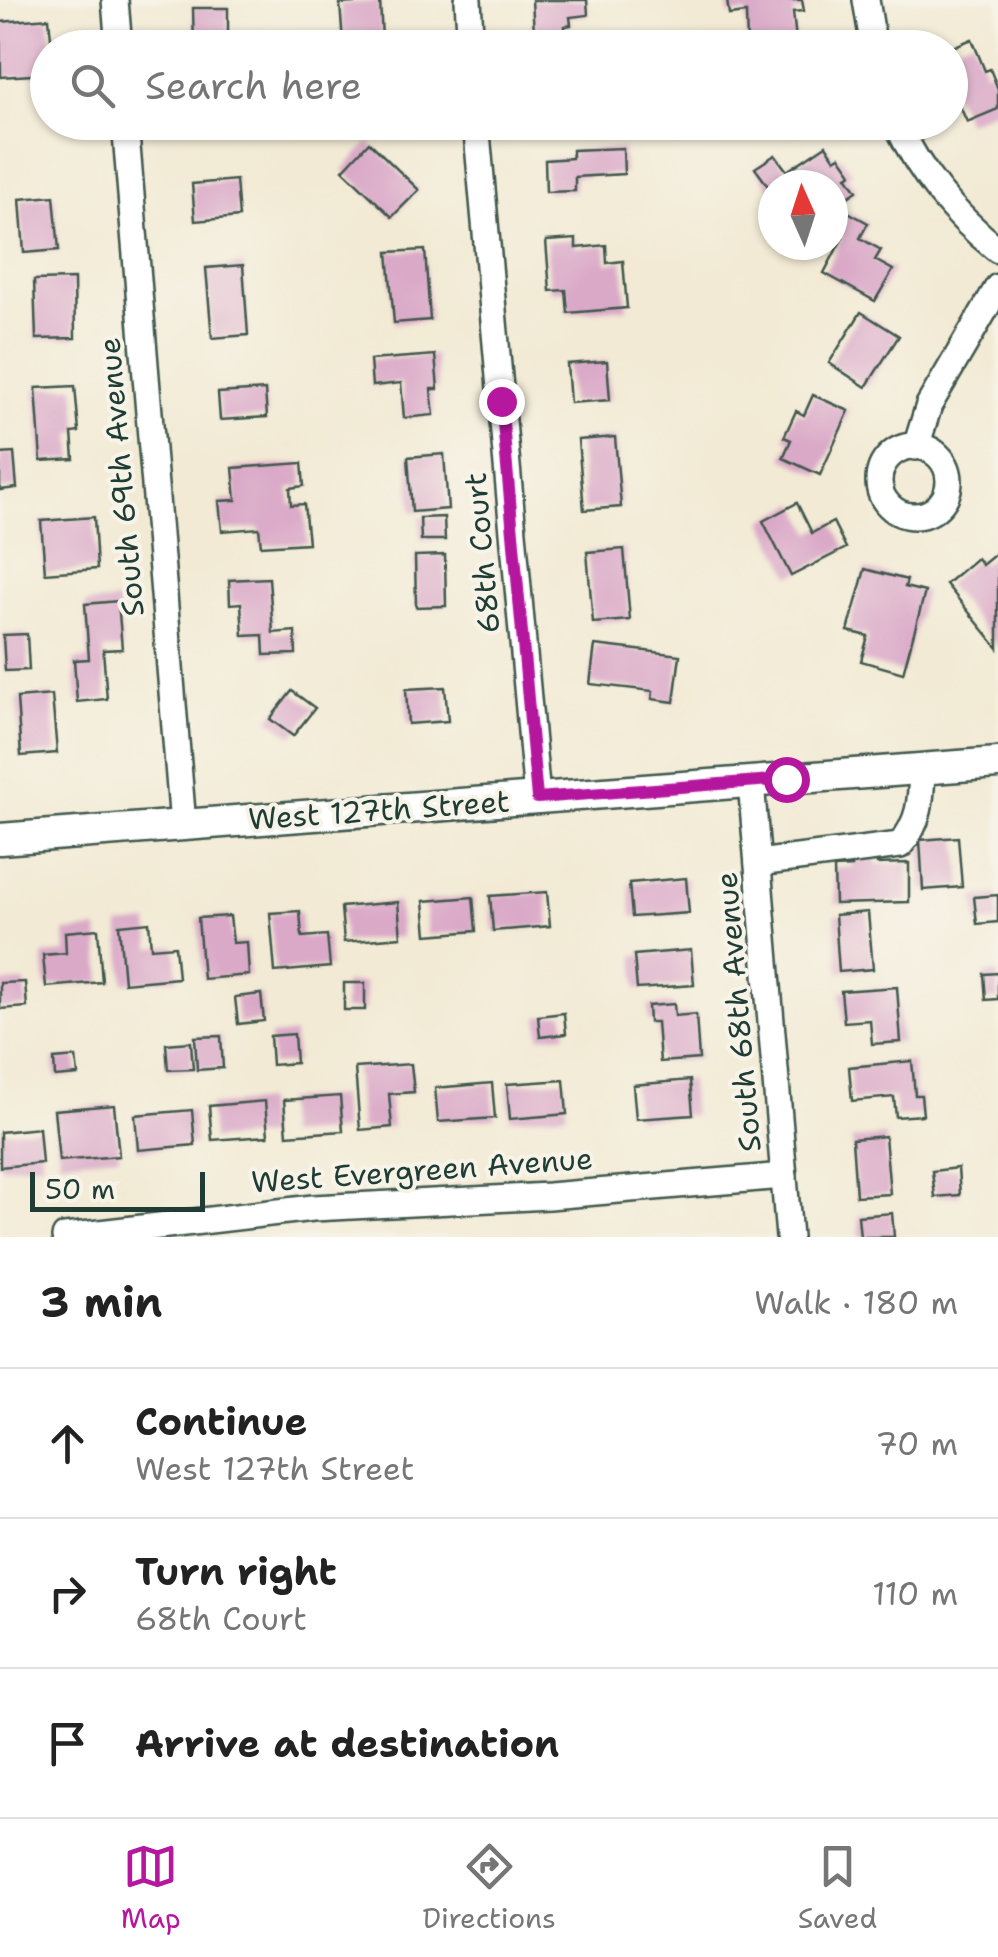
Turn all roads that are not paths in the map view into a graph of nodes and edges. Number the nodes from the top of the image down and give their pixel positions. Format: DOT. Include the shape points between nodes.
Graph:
graph roads {
  1 [pos="115,0"];
  2 [pos="468,0"];
  3 [pos="866,0"];
  4 [pos="118,30"];
  5 [pos="469,30"];
  6 [pos="871,30"];
  7 [pos="126,140"];
  8 [pos="478,140"];
  9 [pos="906,140"];
  10 [pos="998,250"];
  11 [pos="998,287"];
  12 [pos="916,447"];
  13 [pos="998,763"];
  14 [pos="922,769"];
  15 [pos="751,782"];
  16 [pos="537,798"];
  17 [pos="182,825"];
  18 [pos="0,839"];
  19 [pos="758,863"];
  20 [pos="784,1176"];
  21 [pos="64,1237"];
  22 [pos="790,1237"];
  1 -- 4 [label="street"];
  2 -- 5 [label="street"];
  3 -- 6 [label="street"];
  7 -- 17 [label="street, South 69th Avenue"];
  8 -- 16 [label="street, 68th Court"];
  9 -- 10 [label="street" via="929,183"];
  11 -- 12 [label="street" via="928,405"];
  13 -- 14 [label="main road, West 127th Street"];
  14 -- 15 [label="main road, West 127th Street"];
  14 -- 19 [label="street" via="921,808 900,845"];
  15 -- 16 [label="main road, West 127th Street"];
  15 -- 19 [label="street, South 68th Avenue"];
  16 -- 17 [label="main road, West 127th Street"];
  17 -- 18 [label="main road, West 127th Street"];
  19 -- 20 [label="street, South 68th Avenue"];
  20 -- 21 [label="street, West Evergreen Avenue" via="314,1208"];
  20 -- 22 [label="street, South 68th Avenue"];
}
